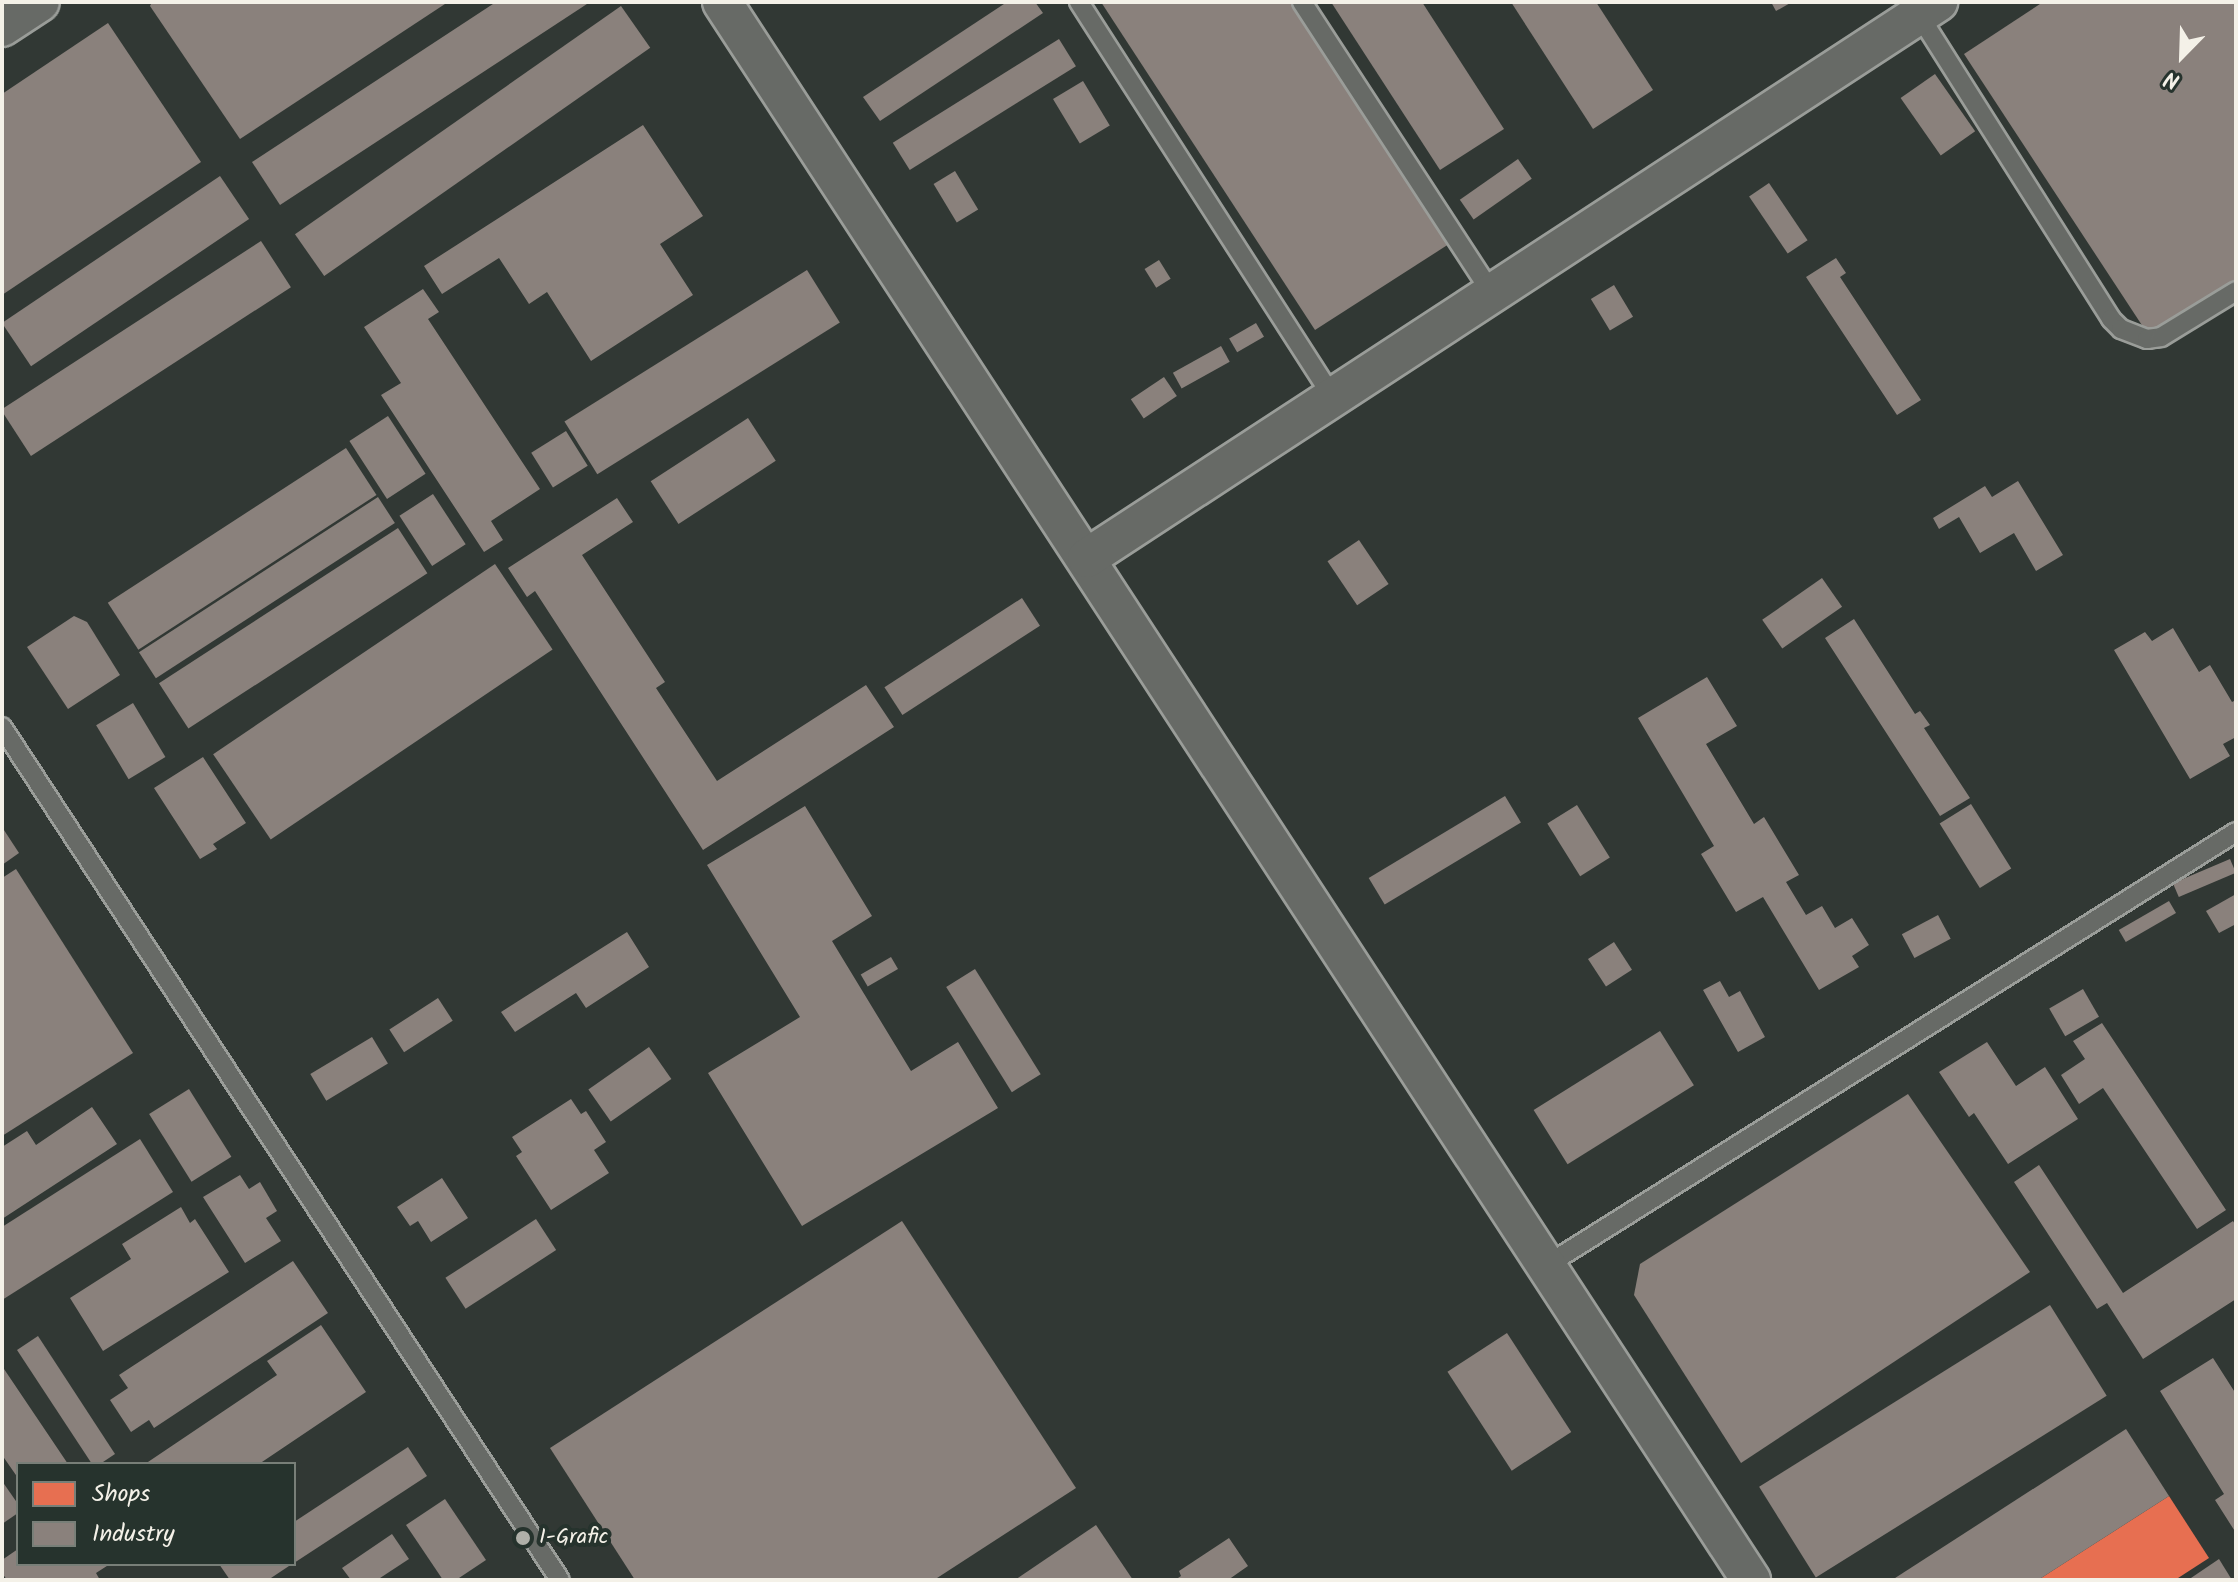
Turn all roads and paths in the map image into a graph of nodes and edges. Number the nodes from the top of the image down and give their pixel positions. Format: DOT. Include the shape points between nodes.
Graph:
graph roads {
  1 [pos="40,2"];
  2 [pos="722,2"];
  3 [pos="1079,2"];
  4 [pos="1302,2"];
  5 [pos="1928,8"];
  6 [pos="2,27"];
  7 [pos="2236,291"];
  8 [pos="1492,293"];
  9 [pos="1333,397"];
  10 [pos="1087,558"];
  11 [pos="2,727"];
  12 [pos="2236,832"];
  13 [pos="1547,1265"];
  14 [pos="560,1580"];
  15 [pos="1751,1580"];
  1 -- 6 [label="street"];
  2 -- 10 [label="street"];
  3 -- 9 [label="lane"];
  4 -- 8 [label="lane"];
  5 -- 7 [label="lane" via="2121,329 2147,339 2161,337"];
  5 -- 8 [label="street"];
  8 -- 9 [label="street"];
  9 -- 10 [label="street"];
  10 -- 13 [label="street"];
  11 -- 14 [label="lane"];
  12 -- 13 [label="lane"];
  13 -- 15 [label="street"];
}
